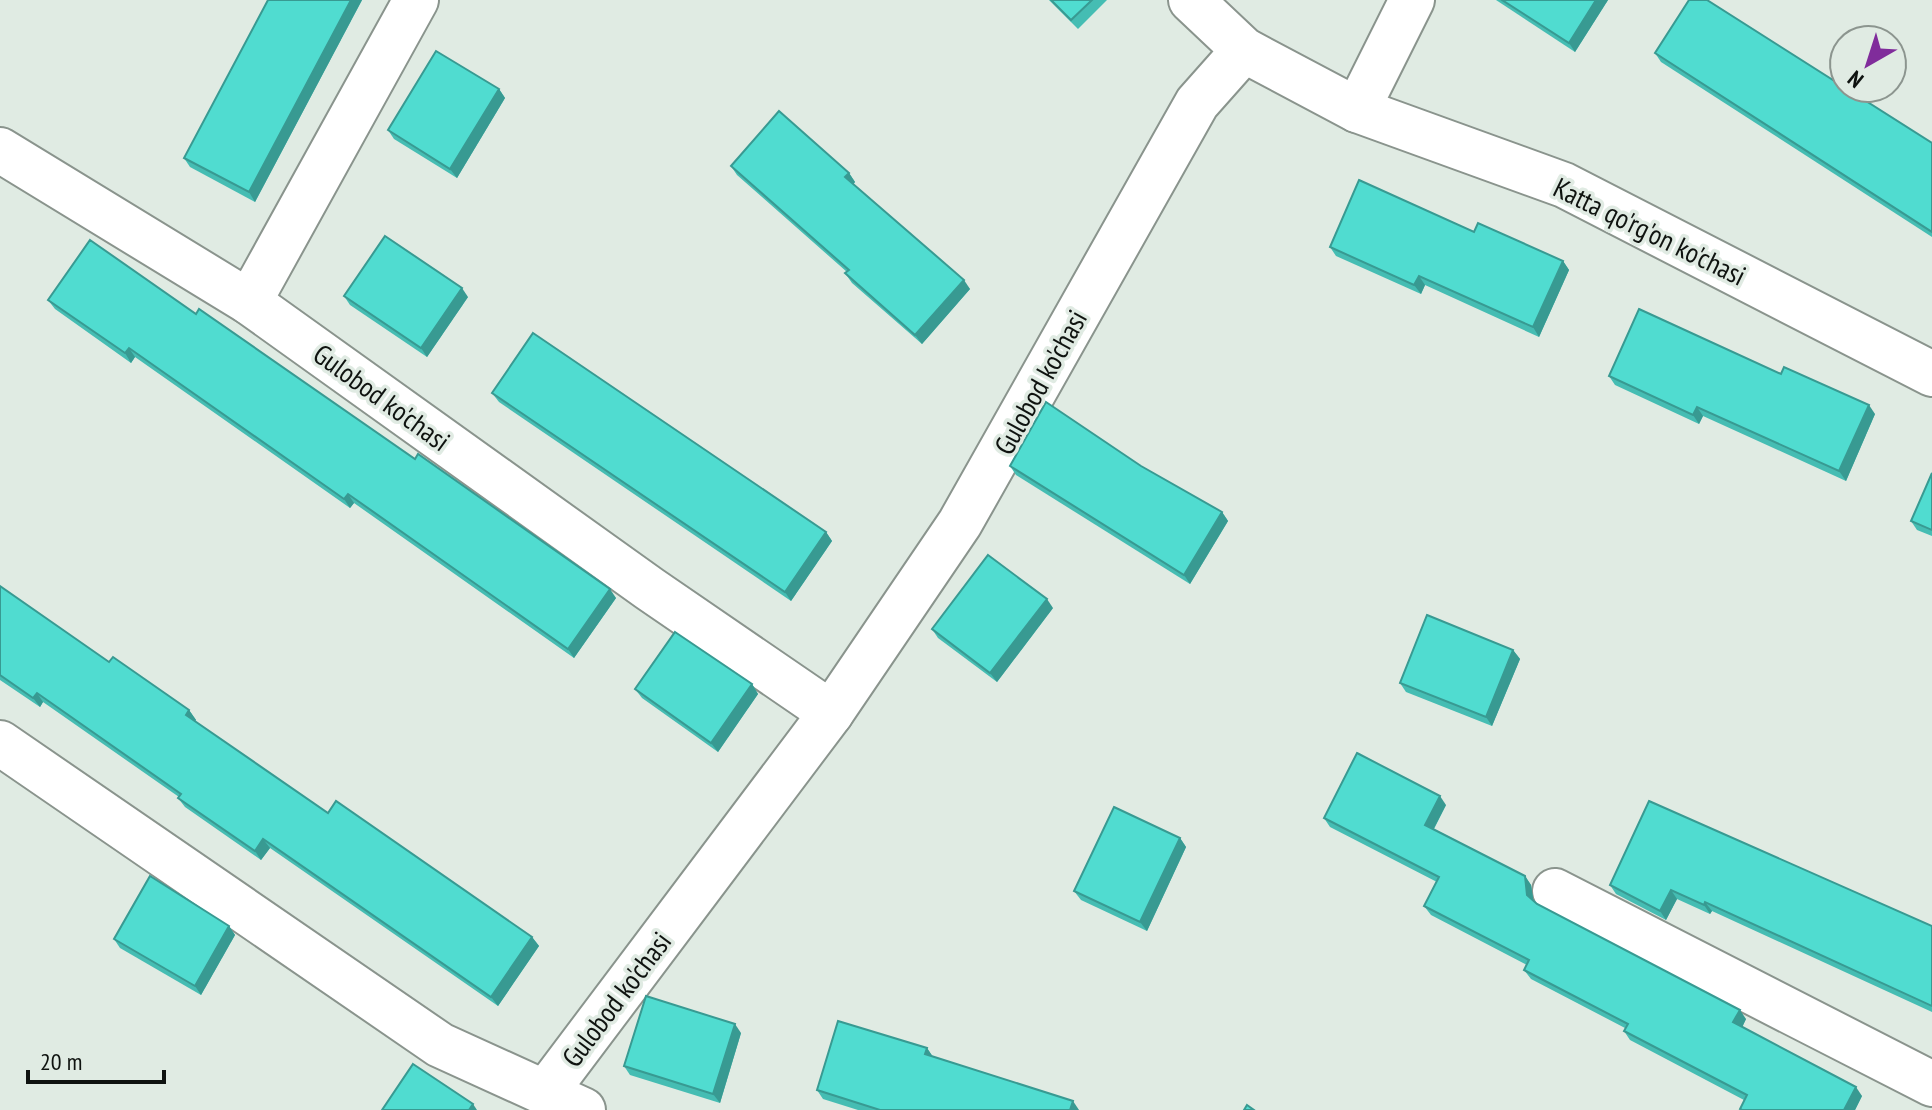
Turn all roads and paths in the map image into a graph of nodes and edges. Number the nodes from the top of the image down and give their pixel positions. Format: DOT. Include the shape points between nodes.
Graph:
graph roads {
  1 [pos="416,0"];
  2 [pos="1191,0"];
  3 [pos="1412,0"];
  4 [pos="1244,50"];
  5 [pos="1357,110"];
  6 [pos="0,150"];
  7 [pos="249,302"];
  8 [pos="1932,374"];
  9 [pos="831,713"];
  10 [pos="0,743"];
  11 [pos="1555,891"];
  12 [pos="1932,1084"];
  13 [pos="568,1105"];
  1 -- 7 [label="street"];
  2 -- 4 [label="street"];
  3 -- 5 [label="street"];
  4 -- 5 [label="street"];
  4 -- 9 [label="street, Gulobod ko'chasi" via="1197,103 960,523"];
  5 -- 8 [label="street, Katta qo'rg'on ko'chasi" via="1564,185"];
  6 -- 7 [label="street, Gulobod ko'chasi"];
  7 -- 9 [label="street, Gulobod ko'chasi"];
  9 -- 13 [label="street, Gulobod ko'chasi"];
  10 -- 13 [label="street, Gulobod ko'chasi" via="440,1045"];
  11 -- 12 [label="street"];
}
